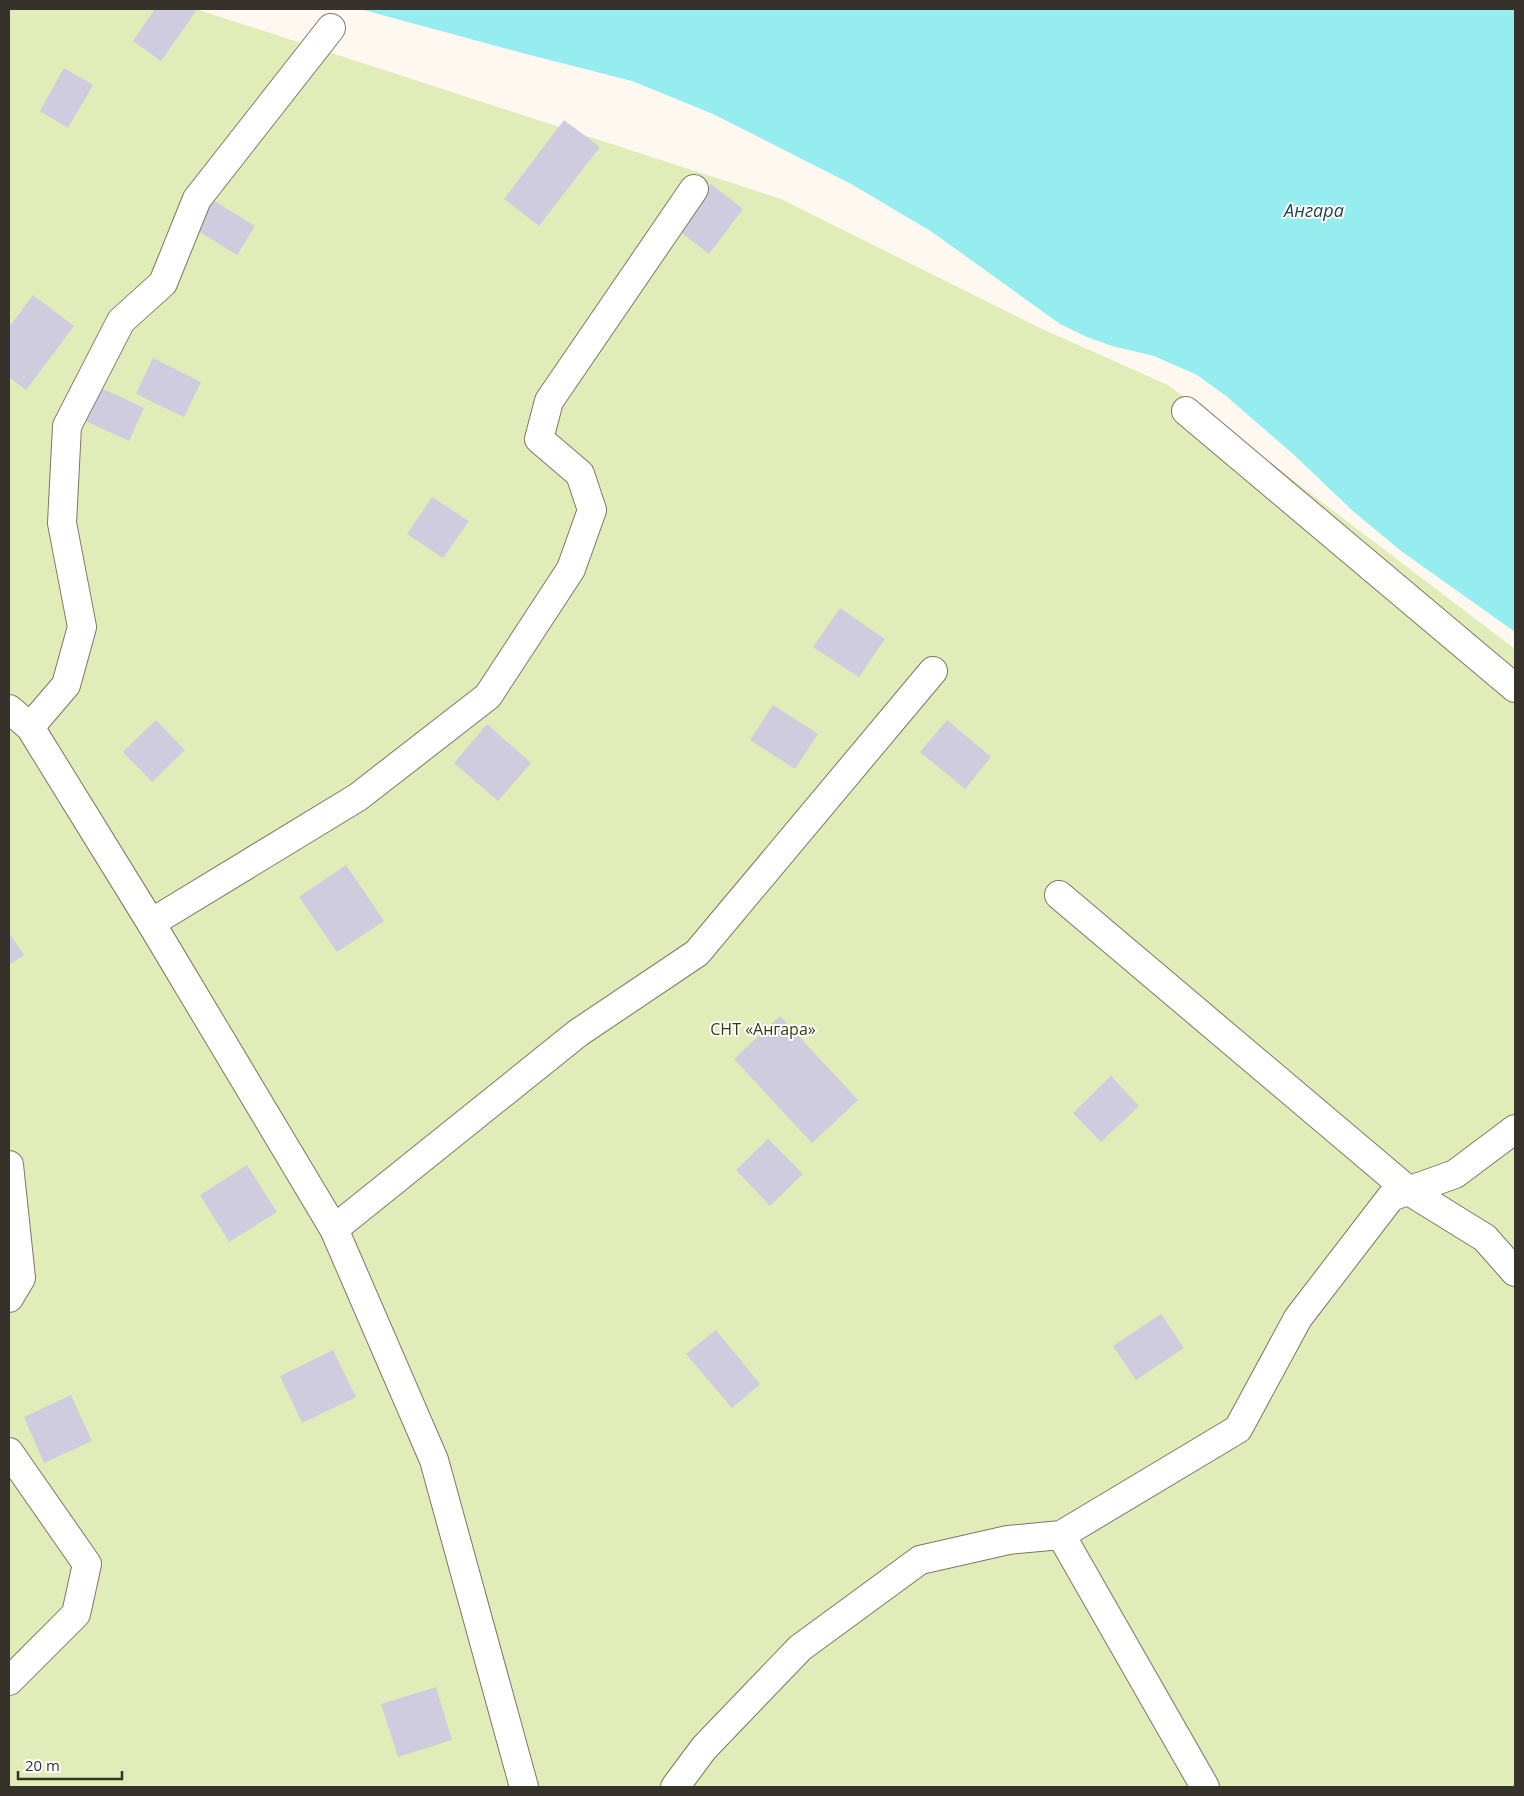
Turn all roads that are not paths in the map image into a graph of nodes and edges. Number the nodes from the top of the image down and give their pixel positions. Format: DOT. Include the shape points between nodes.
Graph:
graph roads {
  1 [pos="330,28"];
  2 [pos="694,189"];
  3 [pos="1186,411"];
  4 [pos="933,671"];
  5 [pos="1515,688"];
  6 [pos="9,709"];
  7 [pos="30,727"];
  8 [pos="1059,895"];
  9 [pos="151,923"];
  10 [pos="1515,1129"];
  11 [pos="9,1165"];
  12 [pos="1409,1191"];
  13 [pos="334,1229"];
  14 [pos="1515,1272"];
  15 [pos="9,1298"];
  16 [pos="9,1452"];
  17 [pos="1060,1535"];
  18 [pos="9,1681"];
  19 [pos="524,1787"];
  20 [pos="675,1787"];
  21 [pos="1205,1787"];
  1 -- 7 [label="street" via="197,199 163,283 122,321 67,426 62,523 82,627 66,685"];
  2 -- 9 [label="street" via="549,401 539,440 580,474 592,510 571,569 488,696 358,797"];
  3 -- 5 [label="street"];
  4 -- 13 [label="street" via="696,953 578,1033"];
  6 -- 7 [label="street"];
  7 -- 9 [label="street"];
  8 -- 12 [label="street"];
  9 -- 13 [label="street"];
  10 -- 12 [label="street" via="1455,1174"];
  11 -- 15 [label="street" via="21,1278"];
  12 -- 14 [label="street" via="1484,1238"];
  12 -- 17 [label="street" via="1391,1197 1298,1318 1238,1429"];
  13 -- 19 [label="street" via="434,1460"];
  16 -- 18 [label="street" via="87,1564 76,1614"];
  17 -- 20 [label="street" via="1008,1540 920,1560 800,1648 704,1748"];
  17 -- 21 [label="street"];
}
